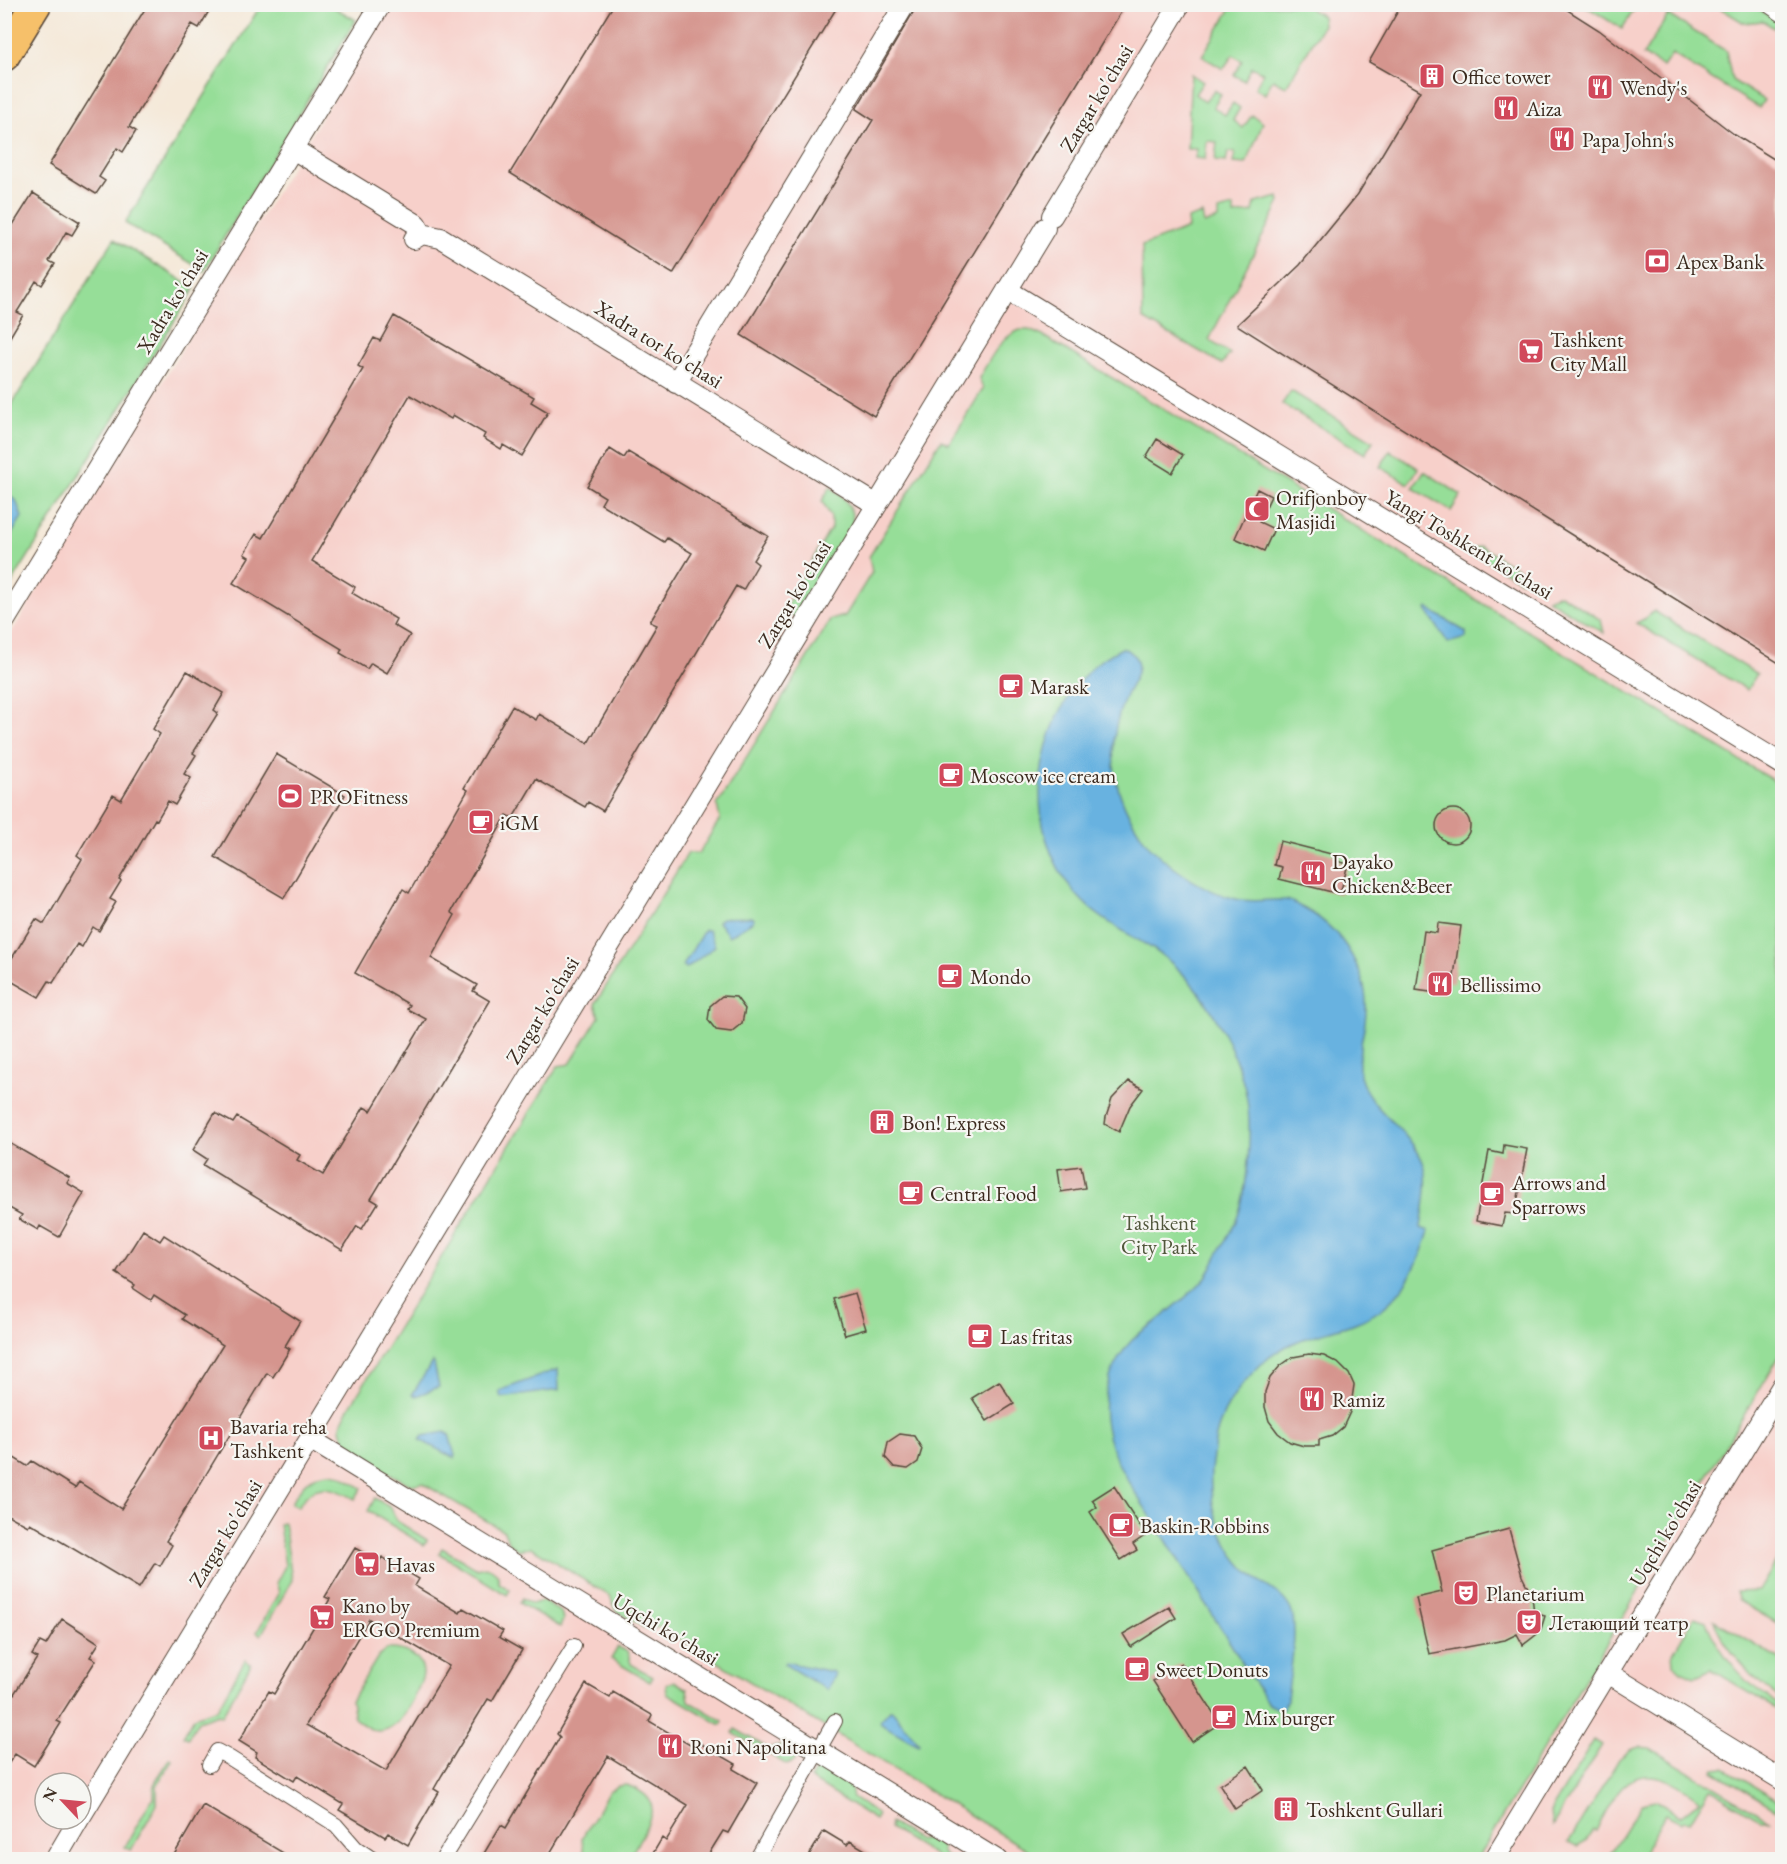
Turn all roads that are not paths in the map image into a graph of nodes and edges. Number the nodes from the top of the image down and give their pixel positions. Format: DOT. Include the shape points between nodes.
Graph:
graph roads {
  1 [pos="36,4"];
  2 [pos="381,4"];
  3 [pos="905,4"];
  4 [pos="1180,4"];
  5 [pos="1772,4"];
  6 [pos="1782,11"];
  7 [pos="4,56"];
  8 [pos="293,149"];
  9 [pos="1007,290"];
  10 [pos="676,383"];
  11 [pos="877,505"];
  12 [pos="4,622"];
  13 [pos="1782,764"];
  14 [pos="1782,1386"];
  15 [pos="310,1439"];
  16 [pos="574,1646"];
  17 [pos="1608,1673"];
  18 [pos="835,1721"];
  19 [pos="818,1751"];
  20 [pos="209,1765"];
  21 [pos="1782,1780"];
  22 [pos="93,1797"];
  23 [pos="72,1831"];
  24 [pos="55,1860"];
  25 [pos="374,1860"];
  26 [pos="442,1860"];
  27 [pos="756,1860"];
  28 [pos="997,1860"];
  29 [pos="1494,1860"];
  1 -- 7 [label="main road"];
  2 -- 8 [label="street, Xadra ko'chasi"];
  3 -- 10 [label="street"];
  4 -- 9 [label="street, Zargar ko'chasi"];
  5 -- 6 [label="street"];
  8 -- 10 [label="street, Xadra tor ko'chasi" via="416,224 418,236 441,238"];
  8 -- 12 [label="street, Xadra ko'chasi"];
  9 -- 11 [label="street, Zargar ko'chasi"];
  9 -- 13 [label="street, Yangi Toshkent ko'chasi"];
  10 -- 11 [label="street, Xadra tor ko'chasi"];
  11 -- 15 [label="street, Zargar ko'chasi"];
  14 -- 17 [label="street, Uqchi ko'chasi"];
  15 -- 19 [label="street, Uqchi ko'chasi"];
  15 -- 22 [label="street, Zargar ko'chasi"];
  16 -- 26 [label="street"];
  17 -- 21 [label="street"];
  17 -- 29 [label="street, Uqchi ko'chasi"];
  18 -- 19 [label="street"];
  19 -- 27 [label="street"];
  19 -- 28 [label="street, Uqchi ko'chasi"];
  20 -- 25 [label="street" via="217,1751 230,1758 336,1825 356,1848"];
  23 -- 24 [label="street, Zargar ko'chasi"];
}
